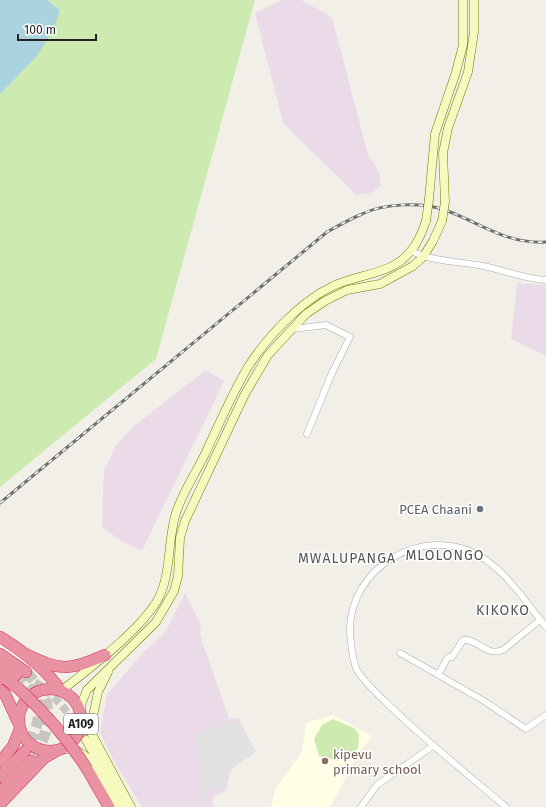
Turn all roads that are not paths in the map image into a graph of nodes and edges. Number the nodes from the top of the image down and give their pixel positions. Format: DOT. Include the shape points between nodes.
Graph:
graph roads {
  1 [pos="463,0"];
  2 [pos="474,0"];
  3 [pos="411,251"];
  4 [pos="423,257"];
  5 [pos="546,280"];
  6 [pos="290,329"];
  7 [pos="307,434"];
  8 [pos="540,620"];
  9 [pos="546,627"];
  10 [pos="0,637"];
  11 [pos="400,653"];
  12 [pos="0,654"];
  13 [pos="25,654"];
  14 [pos="105,655"];
  15 [pos="0,664"];
  16 [pos="111,666"];
  17 [pos="0,675"];
  18 [pos="438,675"];
  19 [pos="0,690"];
  20 [pos="61,691"];
  21 [pos="80,712"];
  22 [pos="546,715"];
  23 [pos="19,726"];
  24 [pos="90,732"];
  25 [pos="86,740"];
  26 [pos="433,746"];
  27 [pos="60,750"];
  28 [pos="24,751"];
  29 [pos="34,758"];
  30 [pos="0,762"];
  31 [pos="0,777"];
  32 [pos="0,792"];
  33 [pos="0,804"];
  34 [pos="109,807"];
  35 [pos="117,807"];
  36 [pos="124,807"];
  37 [pos="132,807"];
  38 [pos="361,807"];
  39 [pos="506,807"];
  1 -- 3 [label="main road, bridge" via="463,45 435,134 426,221"];
  2 -- 4 [label="main road, bridge" via="474,32 468,72 448,128 443,153 445,202 442,221"];
  3 -- 4 [label="street"];
  3 -- 14 [label="main road" via="392,265 331,286 301,307 268,340 248,367 176,512 166,574 157,600 146,616"];
  4 -- 5 [label="street" via="483,266"];
  4 -- 6 [label="main road" via="413,266 380,284 347,290 325,301"];
  6 -- 7 [label="street" via="326,325 350,337 336,363"];
  6 -- 16 [label="main road" via="257,372 185,521 180,538 178,576 174,591 156,622"];
  8 -- 9 [label="street"];
  8 -- 18 [label="street" via="497,652 463,640 452,656 448,656"];
  8 -- 26 [label="street" via="501,572 484,558 464,549 438,546 410,549 390,558 370,577 357,594 350,624 355,664 362,677 375,691"];
  10 -- 13 [label="highway"];
  11 -- 18 [label="street"];
  12 -- 15 [label="highway" via="21,674"];
  13 -- 14 [label="highway" via="49,665 63,668 79,666"];
  13 -- 20 [label="highway" via="51,677"];
  14 -- 20 [label="main road"];
  16 -- 21 [label="main road" via="87,690"];
  16 -- 24 [label="main road" via="98,692"];
  17 -- 34 [label="highway, bridge" via="38,707 73,746"];
  18 -- 22 [label="street" via="526,728"];
  19 -- 23 [label="highway" via="5,694"];
  20 -- 21 [label="highway, A109" via="76,703"];
  20 -- 23 [label="highway" via="49,689 30,695 20,712"];
  21 -- 24 [label="main road"];
  21 -- 27 [label="highway, A109" via="79,732 74,741"];
  23 -- 27 [label="highway, A109" via="25,739 34,747 48,751"];
  23 -- 30 [label="highway" via="13,746"];
  24 -- 37 [label="main road"];
  25 -- 36 [label="main road"];
  26 -- 38 [label="street" via="377,785"];
  26 -- 39 [label="street"];
  27 -- 33 [label="highway" via="44,758"];
  27 -- 35 [label="main road" via="77,750 88,757"];
  28 -- 31 [label="highway"];
  29 -- 32 [label="highway"];
}
